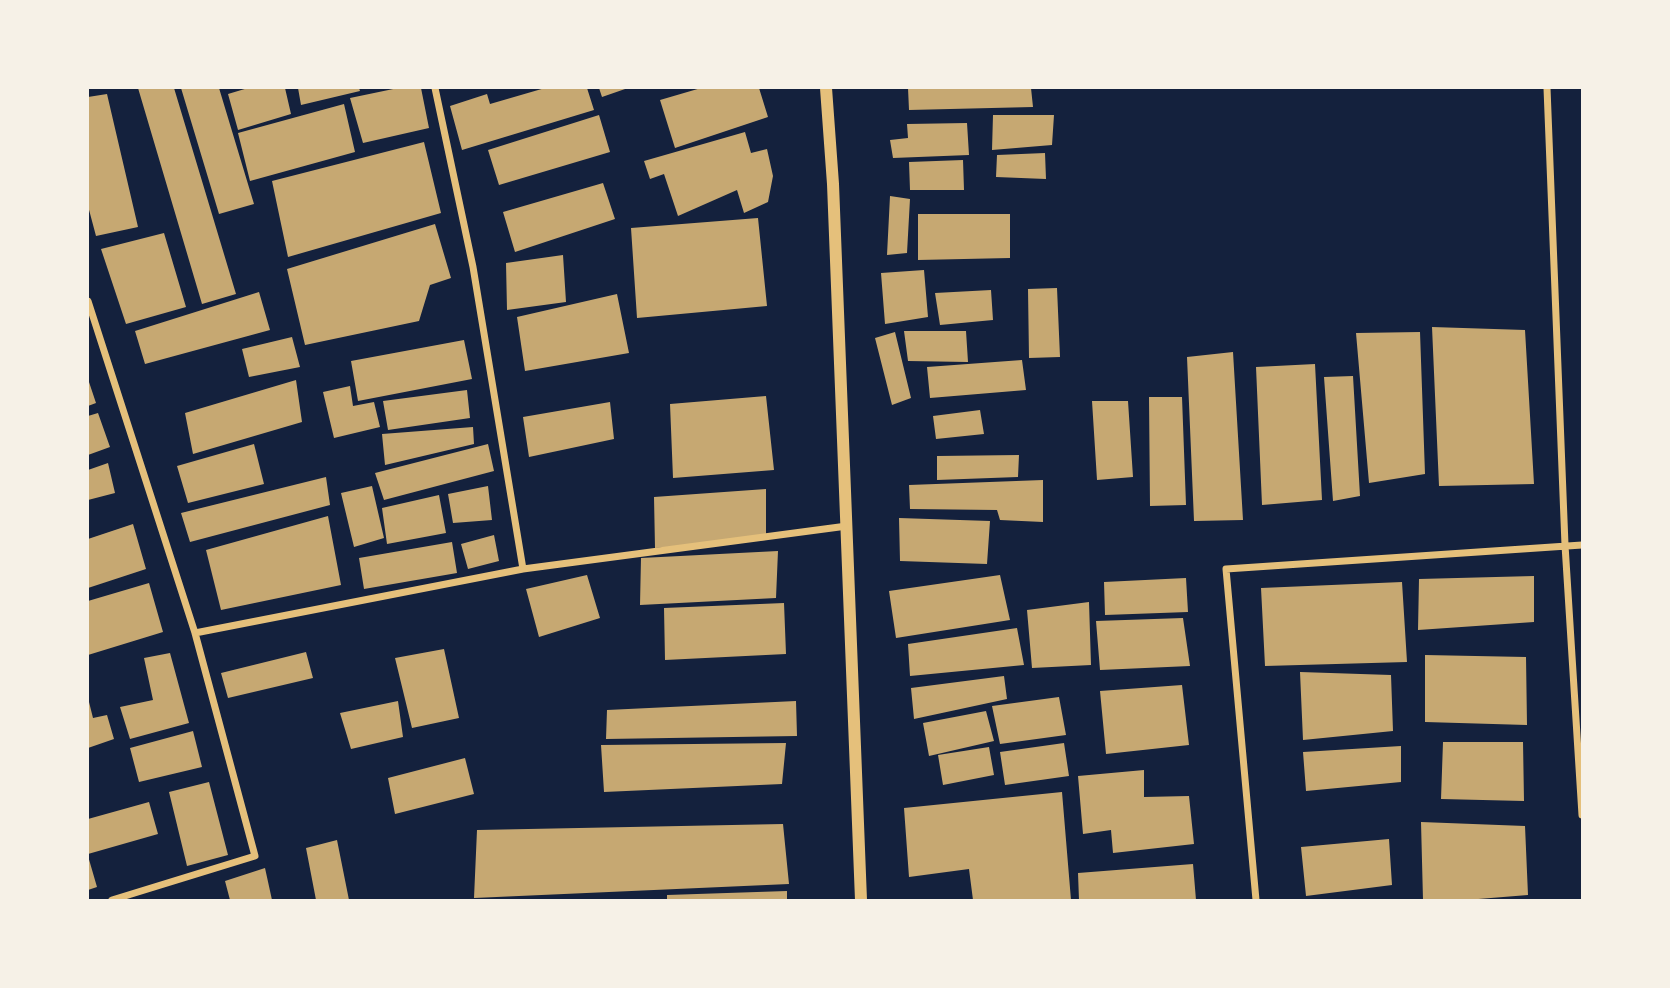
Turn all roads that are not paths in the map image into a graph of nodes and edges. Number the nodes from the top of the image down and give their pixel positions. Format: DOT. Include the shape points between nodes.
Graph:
graph roads {
  1 [pos="435,88"];
  2 [pos="826,88"];
  3 [pos="1547,88"];
  4 [pos="88,301"];
  5 [pos="847,526"];
  6 [pos="1564,545"];
  7 [pos="1583,545"];
  8 [pos="523,569"];
  9 [pos="195,633"];
  10 [pos="1583,815"];
  11 [pos="112,901"];
  12 [pos="861,901"];
  13 [pos="1256,901"];
  1 -- 8 [label="street" via="473,267"];
  2 -- 5 [label="street"];
  3 -- 6 [label="street"];
  4 -- 9 [label="street"];
  5 -- 8 [label="street"];
  5 -- 12 [label="street"];
  6 -- 7 [label="street"];
  6 -- 10 [label="street"];
  6 -- 13 [label="street" via="1226,569"];
  8 -- 9 [label="street"];
  9 -- 11 [label="street" via="255,856"];
}
